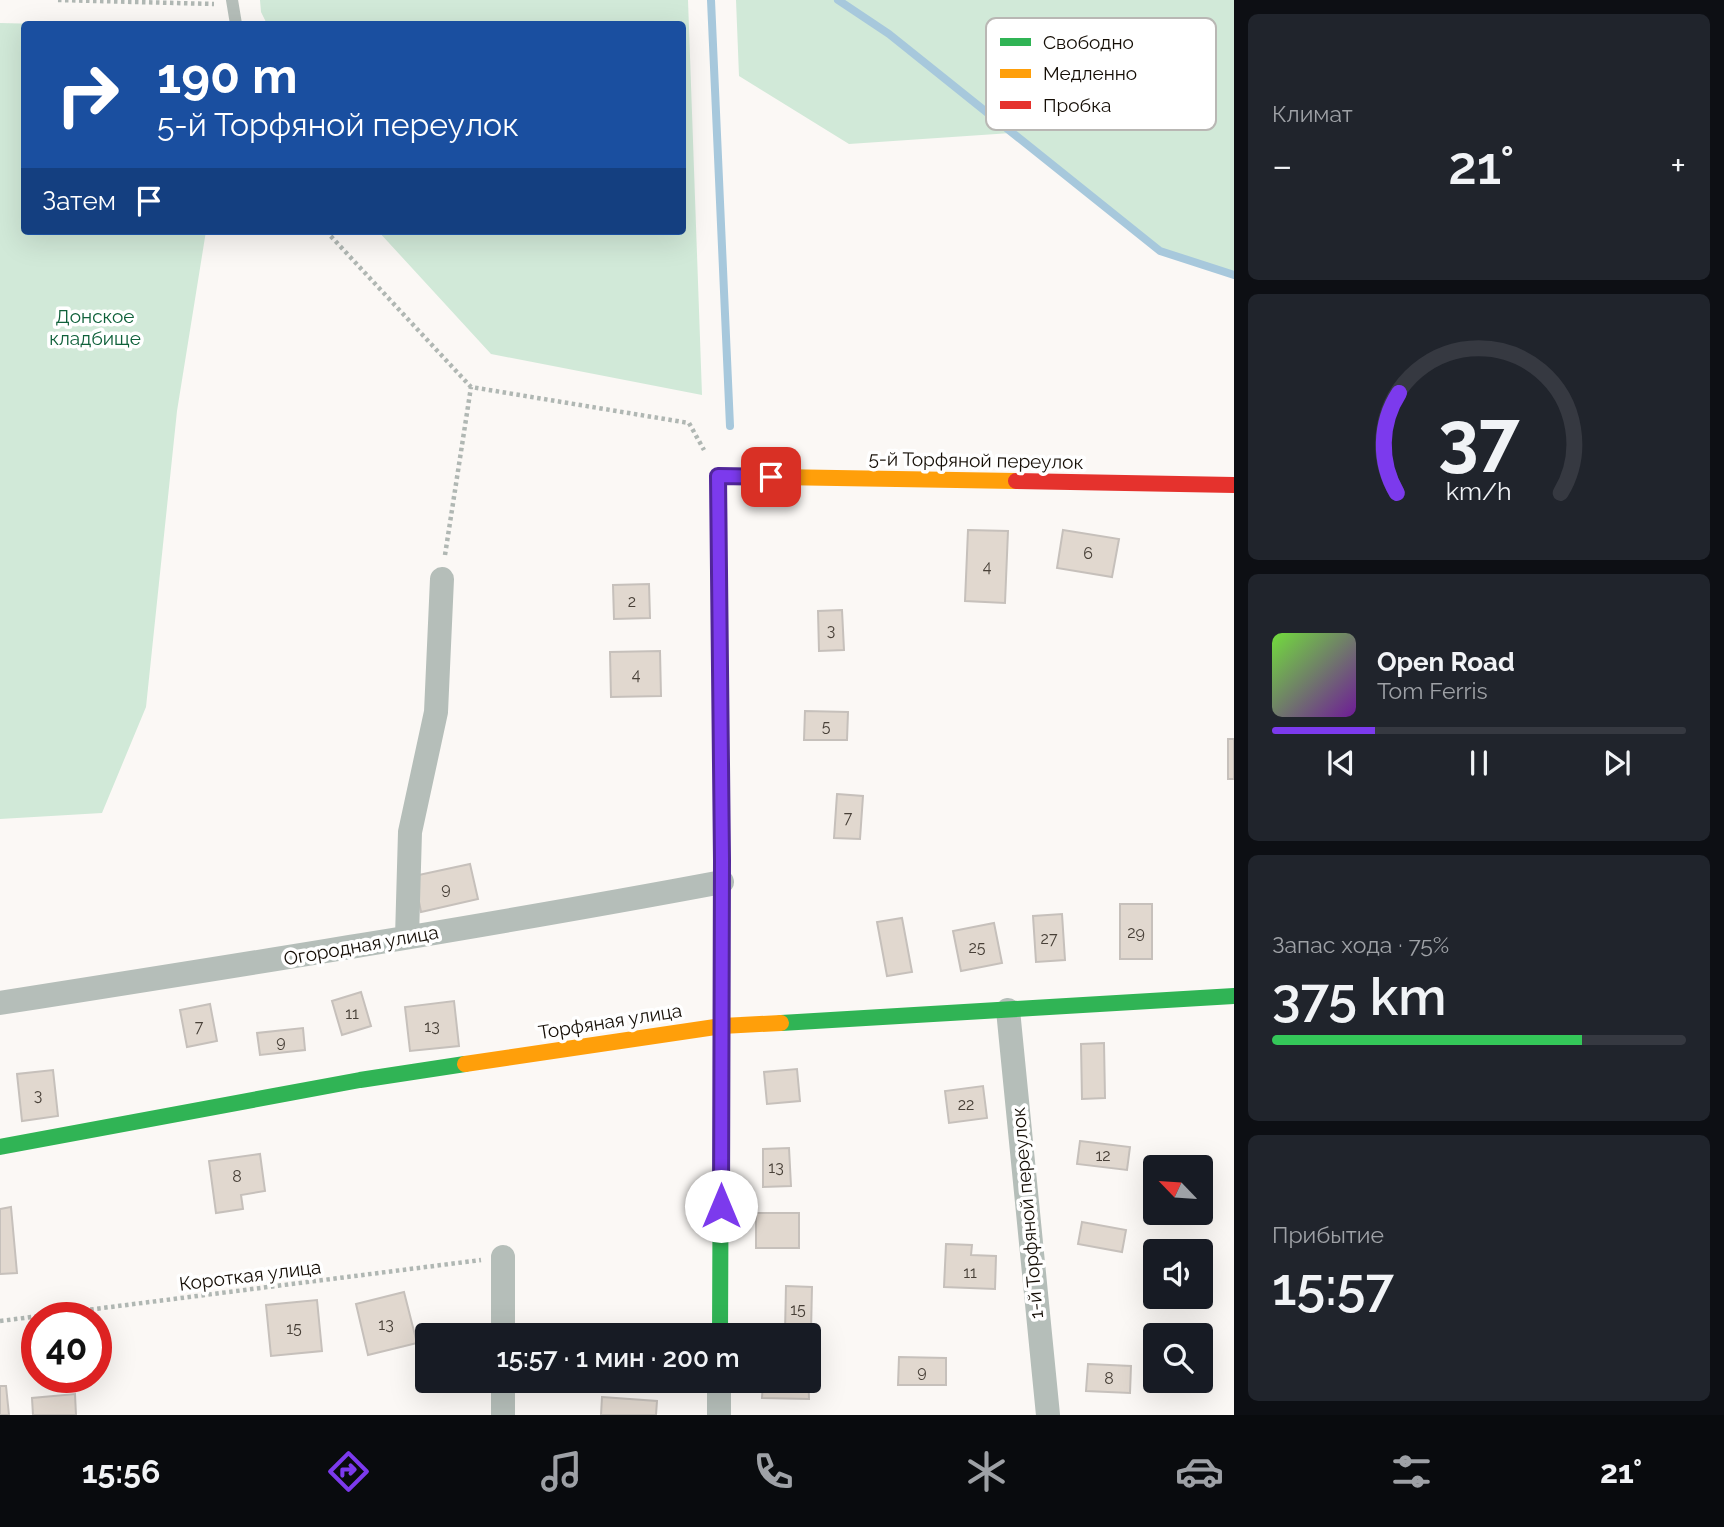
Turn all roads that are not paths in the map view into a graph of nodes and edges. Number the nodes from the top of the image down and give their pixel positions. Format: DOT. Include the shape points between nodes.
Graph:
graph roads {
  1 [pos="232,2"];
  2 [pos="235,21"];
  3 [pos="1234,485"];
  4 [pos="442,579"];
  5 [pos="722,882"];
  6 [pos="407,937"];
  7 [pos="1234,996"];
  8 [pos="0,1003"];
  9 [pos="1007,1010"];
  10 [pos="722,1026"];
  11 [pos="0,1147"];
  12 [pos="503,1257"];
  13 [pos="503,1323"];
  14 [pos="720,1323"];
  15 [pos="503,1393"];
  16 [pos="719,1393"];
  17 [pos="503,1415"];
  18 [pos="719,1415"];
  19 [pos="1048,1415"];
  1 -- 2 [label="lane"];
  3 -- 5 [label="street, 5-й Торфяной переулок" via="718,476"];
  4 -- 6 [label="street" via="436,712 410,832"];
  5 -- 6 [label="street, Огородная улица"];
  5 -- 10 [label="street"];
  6 -- 8 [label="street, Огородная улица"];
  7 -- 9 [label="street, Торфяная улица"];
  9 -- 10 [label="street, Торфяная улица"];
  9 -- 19 [label="street, 1-й Торфяной переулок"];
  10 -- 11 [label="street, Торфяная улица" via="360,1080"];
  10 -- 14 [label="street"];
  12 -- 13 [label="street"];
  15 -- 17 [label="street"];
  16 -- 18 [label="street"];
}
